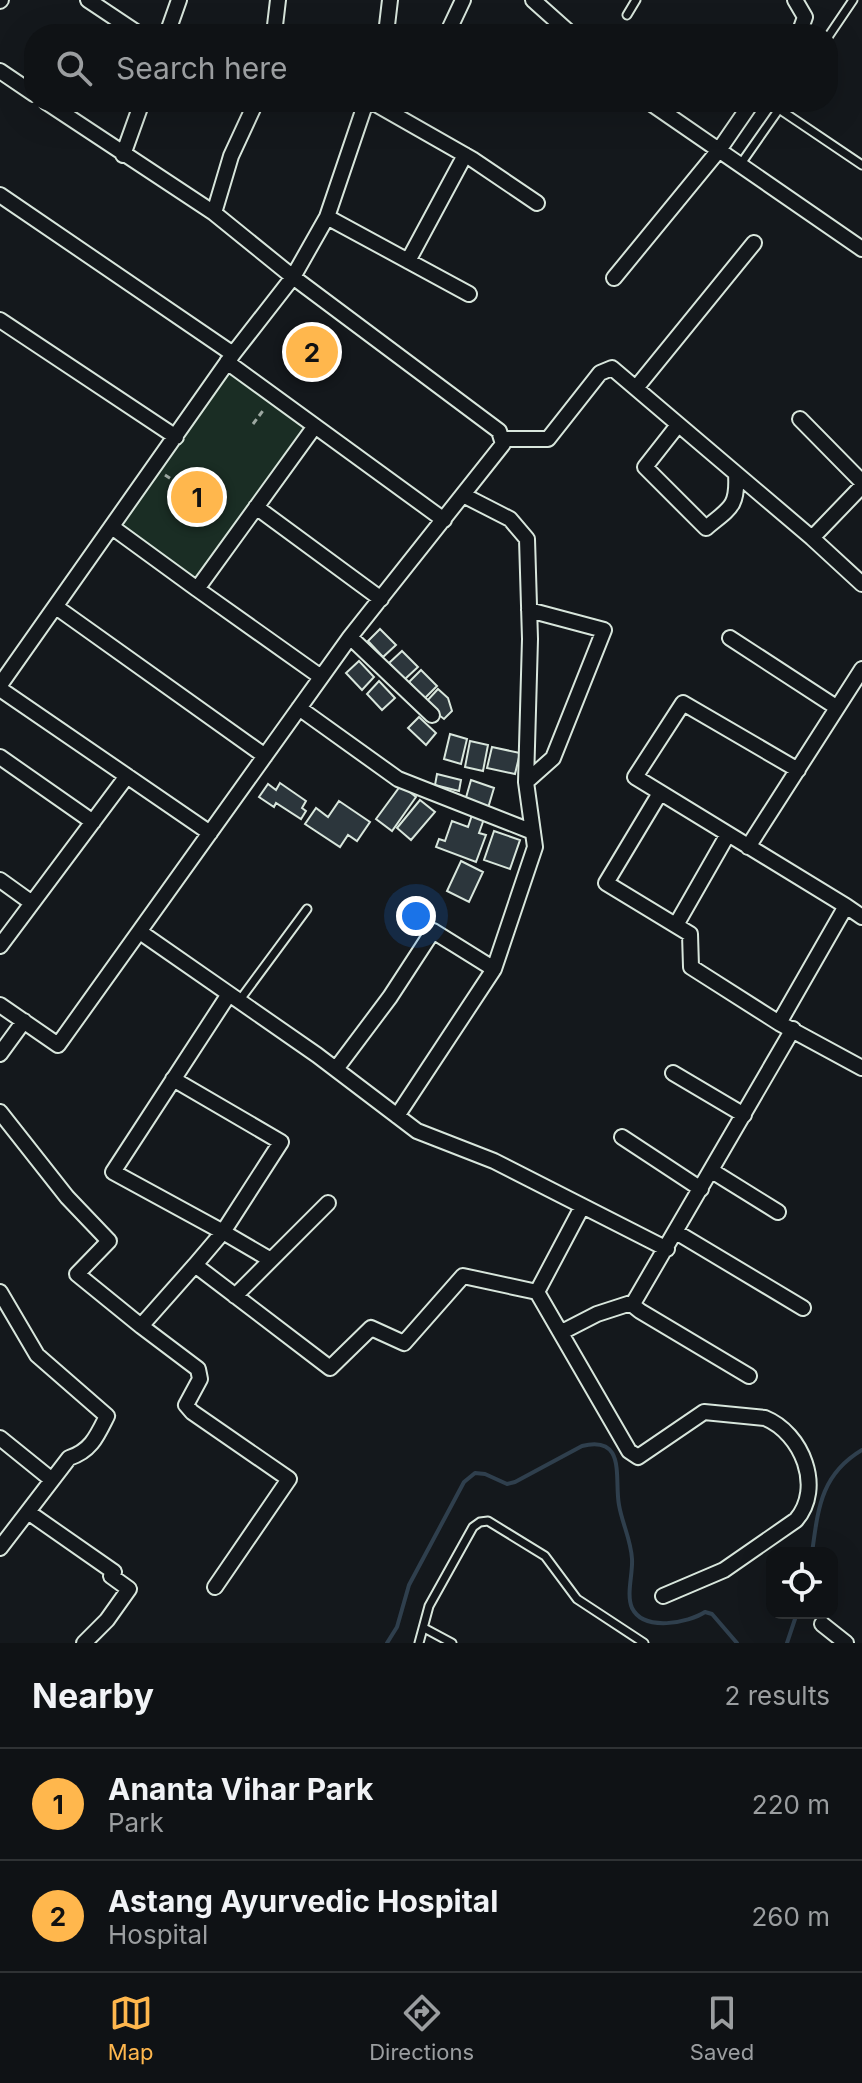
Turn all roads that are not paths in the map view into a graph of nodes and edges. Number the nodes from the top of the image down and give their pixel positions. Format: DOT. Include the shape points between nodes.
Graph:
graph roads {
  1 [pos="88,0"];
  2 [pos="179,0"];
  3 [pos="278,0"];
  4 [pos="390,0"];
  5 [pos="463,0"];
  6 [pos="533,0"];
  7 [pos="636,0"];
  8 [pos="795,0"];
  9 [pos="853,0"];
  10 [pos="627,15"];
  11 [pos="124,24"];
  12 [pos="171,24"];
  13 [pos="275,24"];
  14 [pos="387,24"];
  15 [pos="452,24"];
  16 [pos="560,24"];
  17 [pos="803,24"];
  18 [pos="837,24"];
  19 [pos="2,78"];
  20 [pos="24,89"];
  21 [pos="61,112"];
  22 [pos="138,112"];
  23 [pos="251,112"];
  24 [pos="365,112"];
  25 [pos="387,112"];
  26 [pos="664,112"];
  27 [pos="745,112"];
  28 [pos="776,112"];
  29 [pos="790,112"];
  30 [pos="719,150"];
  31 [pos="123,155"];
  32 [pos="465,155"];
  33 [pos="740,165"];
  34 [pos="862,165"];
  35 [pos="0,195"];
  36 [pos="537,203"];
  37 [pos="214,213"];
  38 [pos="327,217"];
  39 [pos="754,243"];
  40 [pos="862,249"];
  41 [pos="408,261"];
  42 [pos="293,277"];
  43 [pos="614,278"];
  44 [pos="469,294"];
  45 [pos="0,320"];
  46 [pos="230,358"];
  47 [pos="636,388"];
  48 [pos="800,419"];
  49 [pos="678,425"];
  50 [pos="315,426"];
  51 [pos="176,437"];
  52 [pos="502,439"];
  53 [pos="736,474"];
  54 [pos="862,484"];
  55 [pos="463,495"];
  56 [pos="256,507"];
  57 [pos="444,520"];
  58 [pos="112,527"];
  59 [pos="812,538"];
  60 [pos="862,584"];
  61 [pos="197,589"];
  62 [pos="381,599"];
  63 [pos="56,607"];
  64 [pos="529,610"];
  65 [pos="350,637"];
  66 [pos="730,638"];
  67 [pos="862,669"];
  68 [pos="321,677"];
  69 [pos="0,687"];
  70 [pos="836,707"];
  71 [pos="299,708"];
  72 [pos="432,715"];
  73 [pos="265,756"];
  74 [pos="0,757"];
  75 [pos="798,770"];
  76 [pos="127,776"];
  77 [pos="526,782"];
  78 [pos="660,793"];
  79 [pos="93,822"];
  80 [pos="533,832"];
  81 [pos="210,833"];
  82 [pos="728,834"];
  83 [pos="748,847"];
  84 [pos="0,880"];
  85 [pos="32,903"];
  86 [pos="846,906"];
  87 [pos="307,909"];
  88 [pos="862,917"];
  89 [pos="676,925"];
  90 [pos="140,932"];
  91 [pos="0,946"];
  92 [pos="494,969"];
  93 [pos="234,997"];
  94 [pos="0,1005"];
  95 [pos="24,1021"];
  96 [pos="786,1026"];
  97 [pos="0,1054"];
  98 [pos="860,1063"];
  99 [pos="336,1069"];
  100 [pos="673,1073"];
  101 [pos="173,1079"];
  102 [pos="0,1112"];
  103 [pos="744,1115"];
  104 [pos="397,1116"];
  105 [pos="622,1137"];
  106 [pos="712,1171"];
  107 [pos="701,1189"];
  108 [pos="328,1203"];
  109 [pos="582,1207"];
  110 [pos="778,1212"];
  111 [pos="223,1232"];
  112 [pos="676,1232"];
  113 [pos="667,1249"];
  114 [pos="271,1260"];
  115 [pos="195,1265"];
  116 [pos="0,1292"];
  117 [pos="537,1292"];
  118 [pos="235,1296"];
  119 [pos="634,1302"];
  120 [pos="803,1308"];
  121 [pos="6,1315"];
  122 [pos="141,1326"];
  123 [pos="562,1332"];
  124 [pos="749,1376"];
  125 [pos="0,1438"];
  126 [pos="52,1480"];
  127 [pos="28,1512"];
  128 [pos="0,1548"];
  129 [pos="215,1587"];
  130 [pos="663,1596"];
  131 [pos="822,1624"];
  132 [pos="424,1628"];
  133 [pos="84,1643"];
  134 [pos="419,1643"];
  135 [pos="452,1643"];
  136 [pos="644,1643"];
  137 [pos="846,1643"];
  1 -- 11 [label="street"];
  2 -- 12 [label="street"];
  3 -- 13 [label="street"];
  4 -- 14 [label="street"];
  5 -- 15 [label="street"];
  6 -- 16 [label="street"];
  7 -- 10 [label="lane"];
  8 -- 17 [label="street" via="805,17"];
  9 -- 18 [label="lane"];
  19 -- 20 [label="street"];
  21 -- 31 [label="street"];
  22 -- 31 [label="street"];
  23 -- 37 [label="street"];
  24 -- 38 [label="street"];
  25 -- 32 [label="street"];
  26 -- 30 [label="street"];
  27 -- 30 [label="street"];
  28 -- 33 [label="lane"];
  29 -- 34 [label="lane"];
  30 -- 33 [label="street"];
  30 -- 43 [label="street"];
  31 -- 37 [label="street"];
  32 -- 36 [label="street"];
  32 -- 41 [label="street"];
  33 -- 40 [label="street"];
  35 -- 46 [label="street"];
  37 -- 42 [label="street"];
  38 -- 41 [label="street"];
  38 -- 42 [label="street"];
  39 -- 47 [label="street"];
  41 -- 44 [label="street"];
  42 -- 46 [label="street"];
  42 -- 52 [label="street" via="499,431"];
  45 -- 51 [label="street"];
  46 -- 50 [label="street"];
  46 -- 51 [label="street"];
  47 -- 49 [label="street"];
  47 -- 52 [label="street" via="612,368 600,373 548,439"];
  48 -- 54 [label="street"];
  49 -- 53 [label="street"];
  49 -- 53 [label="street" via="645,467 706,528 734,501"];
  50 -- 56 [label="street"];
  50 -- 57 [label="street"];
  51 -- 58 [label="street"];
  52 -- 55 [label="street"];
  53 -- 59 [label="street"];
  54 -- 59 [label="street"];
  55 -- 57 [label="street"];
  55 -- 64 [label="street" via="510,519 527,539"];
  56 -- 61 [label="street"];
  56 -- 62 [label="street"];
  57 -- 62 [label="street"];
  58 -- 61 [label="street"];
  58 -- 63 [label="street"];
  59 -- 60 [label="street"];
  61 -- 68 [label="street"];
  62 -- 65 [label="street"];
  63 -- 69 [label="street"];
  63 -- 73 [label="street"];
  64 -- 77 [label="street"];
  64 -- 77 [label="street" via="604,630 553,758"];
  65 -- 68 [label="street"];
  65 -- 72 [label="street"];
  66 -- 70 [label="street"];
  67 -- 70 [label="street"];
  68 -- 71 [label="street"];
  69 -- 76 [label="street"];
  70 -- 75 [label="street"];
  71 -- 73 [label="street"];
  71 -- 80 [label="street" via="398,779"];
  73 -- 81 [label="street"];
  74 -- 79 [label="street"];
  75 -- 78 [label="street" via="683,703 635,777"];
  75 -- 83 [label="street"];
  76 -- 79 [label="street"];
  76 -- 81 [label="street"];
  77 -- 80 [label="street"];
  78 -- 82 [label="street"];
  78 -- 89 [label="street" via="606,883"];
  79 -- 85 [label="street"];
  80 -- 92 [label="street" via="535,847"];
  81 -- 90 [label="street"];
  82 -- 83 [label="street"];
  82 -- 89 [label="street"];
  83 -- 86 [label="street"];
  84 -- 85 [label="street"];
  85 -- 91 [label="street"];
  86 -- 88 [label="street"];
  86 -- 96 [label="street"];
  87 -- 93 [label="lane"];
  89 -- 96 [label="street" via="690,934 691,967"];
  90 -- 93 [label="street"];
  90 -- 95 [label="street" via="58,1045"];
  92 -- 99 [label="street" via="433,931"];
  92 -- 104 [label="street"];
  93 -- 99 [label="street"];
  93 -- 101 [label="street"];
  94 -- 95 [label="street"];
  95 -- 97 [label="street"];
  96 -- 98 [label="street"];
  96 -- 103 [label="street"];
  99 -- 104 [label="street"];
  100 -- 103 [label="street"];
  101 -- 111 [label="street" via="281,1142"];
  101 -- 111 [label="street" via="113,1172"];
  102 -- 122 [label="street" via="109,1241 77,1274"];
  103 -- 106 [label="street"];
  104 -- 109 [label="street" via="417,1131 494,1161"];
  105 -- 107 [label="street"];
  106 -- 107 [label="street"];
  106 -- 110 [label="street"];
  107 -- 112 [label="street"];
  108 -- 114 [label="street"];
  109 -- 113 [label="street"];
  109 -- 117 [label="street"];
  111 -- 114 [label="street"];
  111 -- 115 [label="street"];
  112 -- 113 [label="street"];
  112 -- 120 [label="street"];
  113 -- 119 [label="street"];
  114 -- 118 [label="street"];
  115 -- 118 [label="street"];
  115 -- 122 [label="street"];
  116 -- 121 [label="street"];
  117 -- 118 [label="street" via="463,1276 404,1343 371,1328 330,1368"];
  117 -- 123 [label="street"];
  119 -- 123 [label="street"];
  119 -- 124 [label="street" via="640,1311"];
  121 -- 126 [label="street" via="37,1355 107,1416 95,1441 83,1454 69,1458"];
  122 -- 129 [label="street" via="198,1369 200,1379 186,1405 192,1412 289,1479"];
  123 -- 130 [label="street" via="633,1455 645,1454 710,1411 774,1422 799,1448 807,1467 809,1494 796,1520 724,1570"];
  125 -- 126 [label="street"];
  126 -- 127 [label="street"];
  127 -- 128 [label="street"];
  127 -- 133 [label="street" via="114,1572 111,1576 129,1589"];
  131 -- 137 [label="street"];
  132 -- 134 [label="lane"];
  132 -- 135 [label="lane"];
  132 -- 136 [label="lane" via="429,1606 473,1527 488,1521 545,1556 577,1599"];
}
